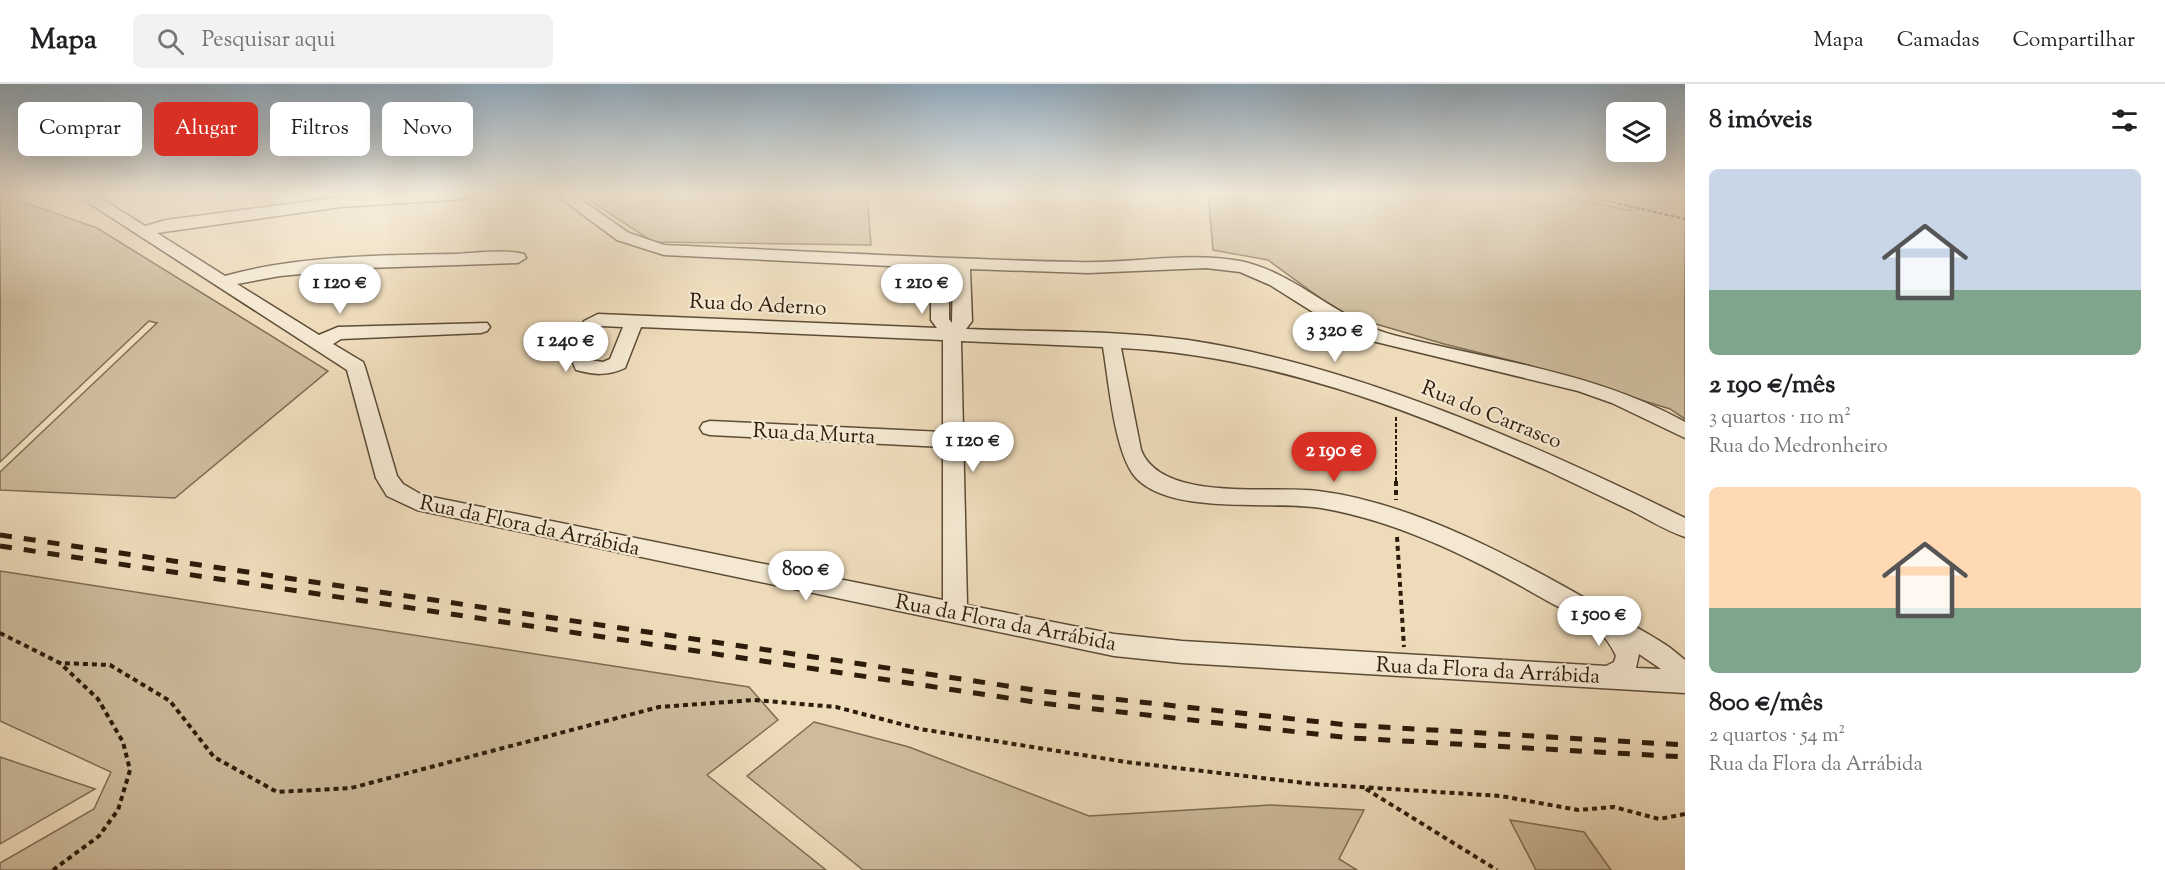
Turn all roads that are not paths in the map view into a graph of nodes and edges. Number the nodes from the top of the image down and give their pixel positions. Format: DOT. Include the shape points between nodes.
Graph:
graph roads {
  1 [pos="142,231"];
  2 [pos="169,231"];
  3 [pos="612,231"];
  4 [pos="152,237"];
  5 [pos="518,258"];
  6 [pos="940,270"];
  7 [pos="274,272"];
  8 [pos="962,272"];
  9 [pos="224,282"];
  10 [pos="244,295"];
  11 [pos="634,321"];
  12 [pos="481,327"];
  13 [pos="374,330"];
  14 [pos="952,335"];
  15 [pos="1111,342"];
  16 [pos="319,343"];
  17 [pos="338,355"];
  18 [pos="710,429"];
  19 [pos="1685,431"];
  20 [pos="953,440"];
  21 [pos="1685,528"];
  22 [pos="955,612"];
  23 [pos="1604,620"];
  24 [pos="1608,678"];
  25 [pos="1685,680"];
  1 -- 4 [label="street, Rua da Flora da Arrábida"];
  2 -- 4 [label="street"];
  3 -- 6 [label="street" via="647,247"];
  4 -- 9 [label="street, Rua da Flora da Arrábida"];
  5 -- 7 [label="street" via="397,260"];
  6 -- 8 [label="street"];
  6 -- 14 [label="street" via="940,320"];
  7 -- 9 [label="street"];
  7 -- 10 [label="street"];
  8 -- 14 [label="street" via="963,321"];
  8 -- 19 [label="street" via="1205,264 1241,267 1271,278 1367,333 1595,388 1639,405"];
  9 -- 10 [label="street, Rua da Flora da Arrábida"];
  10 -- 16 [label="street, Rua da Flora da Arrábida"];
  11 -- 14 [label="street, Rua do Aderno"];
  12 -- 13 [label="street"];
  13 -- 16 [label="street" via="338,333"];
  13 -- 17 [label="street"];
  14 -- 15 [label="street, Rua do Carrasco"];
  14 -- 20 [label="street"];
  15 -- 21 [label="street, Rua do Carrasco" via="1167,344 1221,352 1400,404 1557,466"];
  15 -- 23 [label="street" via="1135,461 1164,486 1188,492 1322,501 1396,519 1498,565"];
  16 -- 17 [label="street, Rua da Flora da Arrábida"];
  17 -- 22 [label="street, Rua da Flora da Arrábida" via="356,367 387,478 409,500"];
  18 -- 20 [label="street, Rua da Murta"];
  20 -- 22 [label="street"];
  22 -- 24 [label="street, Rua da Flora da Arrábida" via="1146,650"];
  23 -- 24 [label="street" via="1621,640 1628,656 1623,669"];
  23 -- 25 [label="street" via="1673,662"];
  24 -- 25 [label="street, Rua da Flora da Arrábida"];
}
